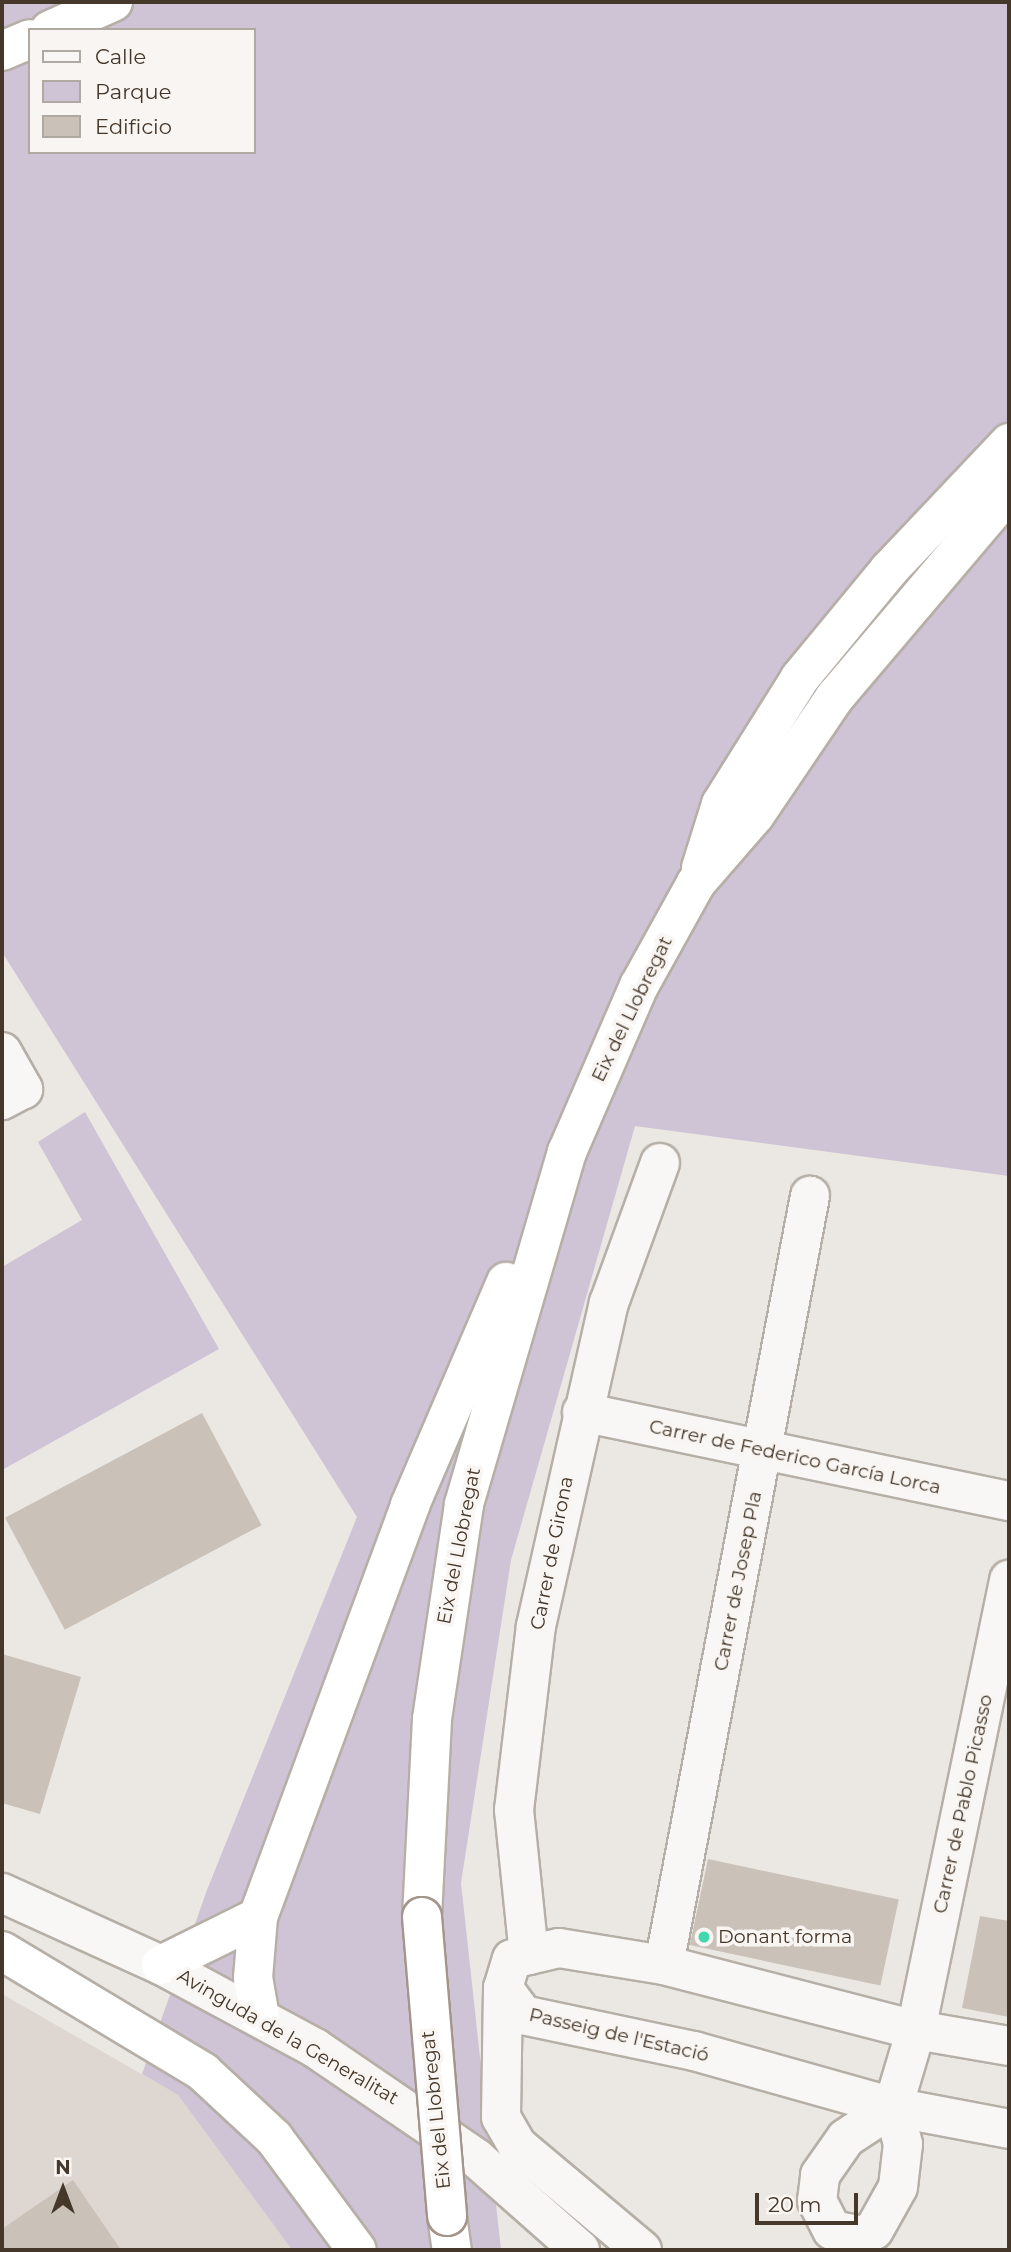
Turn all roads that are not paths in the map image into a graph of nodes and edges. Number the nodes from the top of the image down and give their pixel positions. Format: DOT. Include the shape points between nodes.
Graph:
graph roads {
  1 [pos="113,2"];
  2 [pos="54,28"];
  3 [pos="28,40"];
  4 [pos="2,51"];
  5 [pos="1009,443"];
  6 [pos="1009,492"];
  7 [pos="696,883"];
  8 [pos="2,1052"];
  9 [pos="13,1095"];
  10 [pos="660,1163"];
  11 [pos="810,1196"];
  12 [pos="540,1227"];
  13 [pos="582,1412"];
  14 [pos="763,1452"];
  15 [pos="1009,1501"];
  16 [pos="1009,1579"];
  17 [pos="2,1893"];
  18 [pos="258,1917"];
  19 [pos="2,1951"];
  20 [pos="529,1955"];
  21 [pos="161,1965"];
  22 [pos="664,1965"];
  23 [pos="503,1988"];
  24 [pos="260,2017"];
  25 [pos="916,2030"];
  26 [pos="1009,2046"];
  27 [pos="893,2107"];
  28 [pos="1009,2129"];
  29 [pos="449,2233"];
  30 [pos="819,2240"];
  31 [pos="881,2240"];
  32 [pos="357,2250"];
  33 [pos="580,2250"];
  34 [pos="642,2250"];
  1 -- 2 [label="highway"];
  3 -- 4 [label="highway"];
  5 -- 7 [label="highway, Eix del Llobregat" via="889,570 800,678 720,804"];
  6 -- 7 [label="highway, Eix del Llobregat" via="835,697 755,815"];
  7 -- 12 [label="highway, Eix del Llobregat" via="639,986"];
  8 -- 9 [label="street"];
  10 -- 13 [label="street, Carrer de Girona" via="609,1303"];
  11 -- 14 [label="street, Carrer de Josep Pla"];
  12 -- 18 [label="highway" via="491,1307"];
  12 -- 29 [label="highway, Eix del Llobregat, bridge" via="467,1490 447,1595 424,1821 422,1917"];
  13 -- 14 [label="street, Carrer de Federico García Lorca"];
  13 -- 20 [label="street, Carrer de Girona" via="536,1626 514,1810"];
  14 -- 15 [label="street, Carrer de Federico García Lorca"];
  14 -- 22 [label="street, Carrer de Josep Pla"];
  16 -- 25 [label="street, Carrer de Pablo Picasso"];
  17 -- 21 [label="street, Avinguda de la Generalitat"];
  18 -- 21 [label="highway"];
  18 -- 24 [label="highway" via="253,1978"];
  19 -- 32 [label="highway" via="203,2072 274,2138"];
  20 -- 22 [label="street" via="559,1948"];
  20 -- 23 [label="street" via="512,1959"];
  21 -- 24 [label="street, Avinguda de la Generalitat"];
  22 -- 25 [label="street"];
  23 -- 27 [label="street, Passeig de l'Estació" via="523,2015 694,2051"];
  23 -- 34 [label="street" via="501,2117 517,2145"];
  24 -- 33 [label="street, Avinguda de la Generalitat" via="410,2108"];
  25 -- 26 [label="street"];
  25 -- 27 [label="street"];
  27 -- 28 [label="street, Passeig de l'Estació"];
  27 -- 30 [label="street" via="846,2138 820,2175"];
  27 -- 31 [label="street" via="903,2144 898,2187"];
  30 -- 31 [label="street" via="862,2236"];
}
